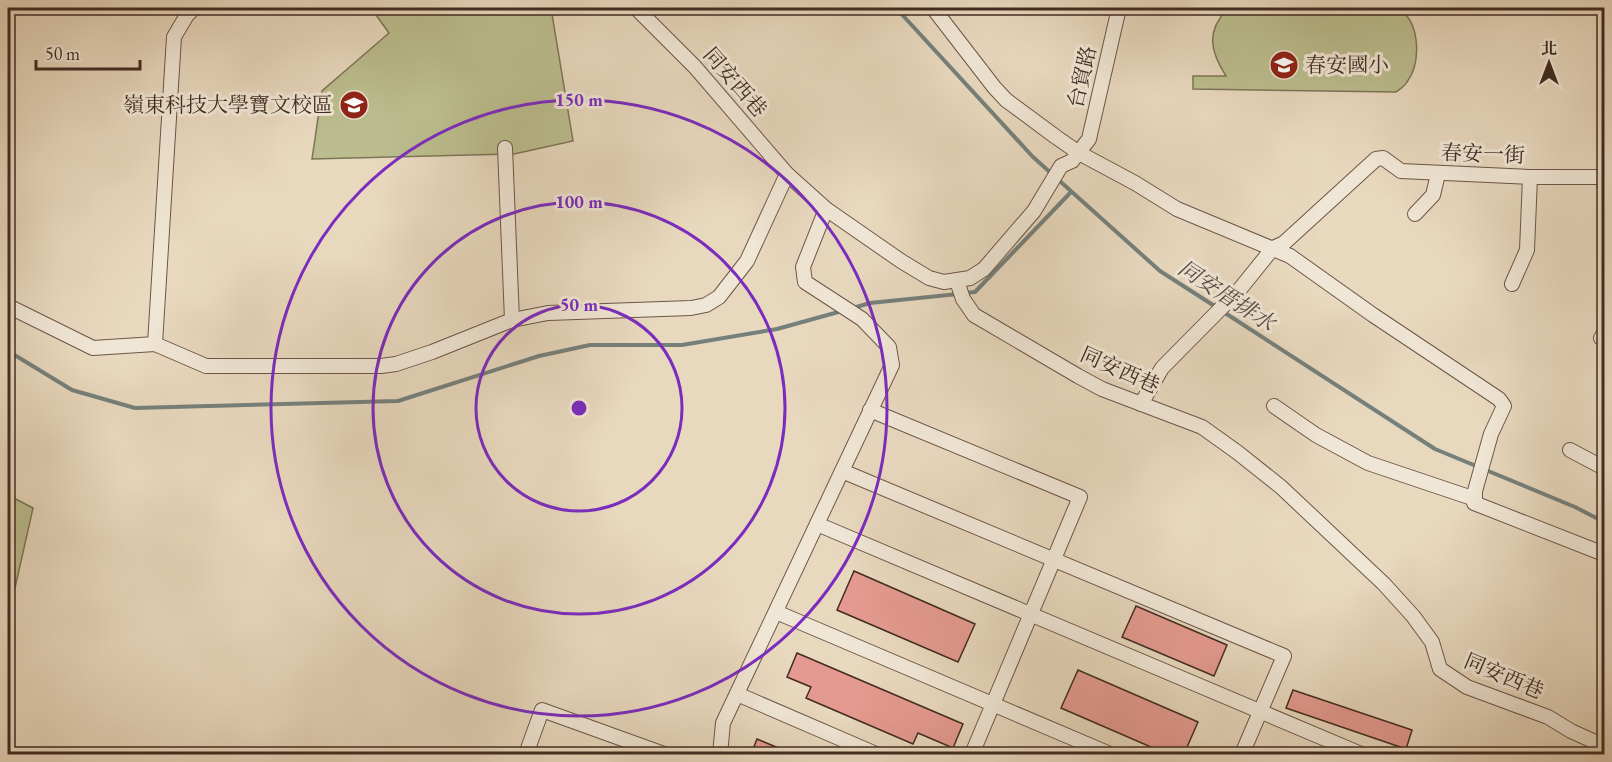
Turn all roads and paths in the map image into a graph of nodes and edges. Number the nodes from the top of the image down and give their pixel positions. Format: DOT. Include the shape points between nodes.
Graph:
graph roads {
  1 [pos="194,8"];
  2 [pos="636,8"];
  3 [pos="933,8"];
  4 [pos="1119,8"];
  5 [pos="505,148"];
  6 [pos="1079,153"];
  7 [pos="788,174"];
  8 [pos="1438,174"];
  9 [pos="1530,177"];
  10 [pos="1605,177"];
  11 [pos="826,209"];
  12 [pos="1415,214"];
  13 [pos="1279,245"];
  14 [pos="957,281"];
  15 [pos="1512,284"];
  16 [pos="8,306"];
  17 [pos="512,320"];
  18 [pos="155,344"];
  19 [pos="1141,404"];
  20 [pos="1274,406"];
  21 [pos="870,410"];
  22 [pos="1570,450"];
  23 [pos="1605,468"];
  24 [pos="842,471"];
  25 [pos="1474,495"];
  26 [pos="817,525"];
  27 [pos="1605,554"];
  28 [pos="1054,560"];
  29 [pos="776,612"];
  30 [pos="1031,615"];
  31 [pos="737,694"];
  32 [pos="993,705"];
  33 [pos="1260,712"];
  34 [pos="1605,746"];
  35 [pos="526,754"];
  36 [pos="664,754"];
  37 [pos="720,754"];
  38 [pos="876,754"];
  39 [pos="972,754"];
  40 [pos="1110,754"];
  41 [pos="1242,754"];
  42 [pos="1361,754"];
  1 -- 18 [label="street" via="174,37"];
  2 -- 7 [label="street, 同安西巷" via="695,67"];
  3 -- 6 [label="street" via="1006,100"];
  4 -- 6 [label="street, 台貿路" via="1089,140"];
  5 -- 17 [label="street"];
  6 -- 13 [label="street" via="1177,209"];
  6 -- 14 [label="street" via="1061,166 1034,211 984,269"];
  7 -- 11 [label="street, 同安西巷"];
  7 -- 17 [label="street" via="747,261 719,297 706,305 548,313"];
  8 -- 9 [label="street, 春安一街"];
  8 -- 12 [label="street" via="1433,195"];
  8 -- 13 [label="street, 春安一街" via="1401,171 1383,158 1376,159"];
  9 -- 10 [label="street, 春安一街"];
  9 -- 15 [label="street" via="1527,250"];
  11 -- 14 [label="street, 同安西巷" via="929,278"];
  11 -- 21 [label="street" via="803,267 805,282 862,319 890,347 892,365"];
  13 -- 19 [label="street" via="1162,368"];
  13 -- 25 [label="street" via="1373,315 1499,399 1504,406 1491,434"];
  14 -- 19 [label="street, 同安西巷" via="974,315 1102,389"];
  16 -- 18 [label="street" via="93,348"];
  17 -- 18 [label="street" via="421,356 381,366 206,366"];
  19 -- 34 [label="street, 同安西巷" via="1202,427 1281,487 1413,616 1432,642 1440,669 1447,675 1467,687 1548,717"];
  20 -- 25 [label="street" via="1316,435 1368,463"];
  21 -- 24 [label="street"];
  21 -- 28 [label="street" via="1080,497"];
  22 -- 23 [label="street"];
  24 -- 26 [label="street"];
  24 -- 28 [label="street"];
  25 -- 27 [label="street" via="1474,503"];
  26 -- 29 [label="street"];
  26 -- 30 [label="street"];
  28 -- 30 [label="street"];
  28 -- 33 [label="street" via="1284,656"];
  29 -- 31 [label="street"];
  29 -- 32 [label="street"];
  30 -- 32 [label="street"];
  30 -- 33 [label="street"];
  31 -- 37 [label="street" via="723,723"];
  31 -- 38 [label="street"];
  32 -- 39 [label="street"];
  32 -- 40 [label="street"];
  33 -- 41 [label="street"];
  33 -- 42 [label="street"];
  35 -- 36 [label="street" via="542,710"];
}
